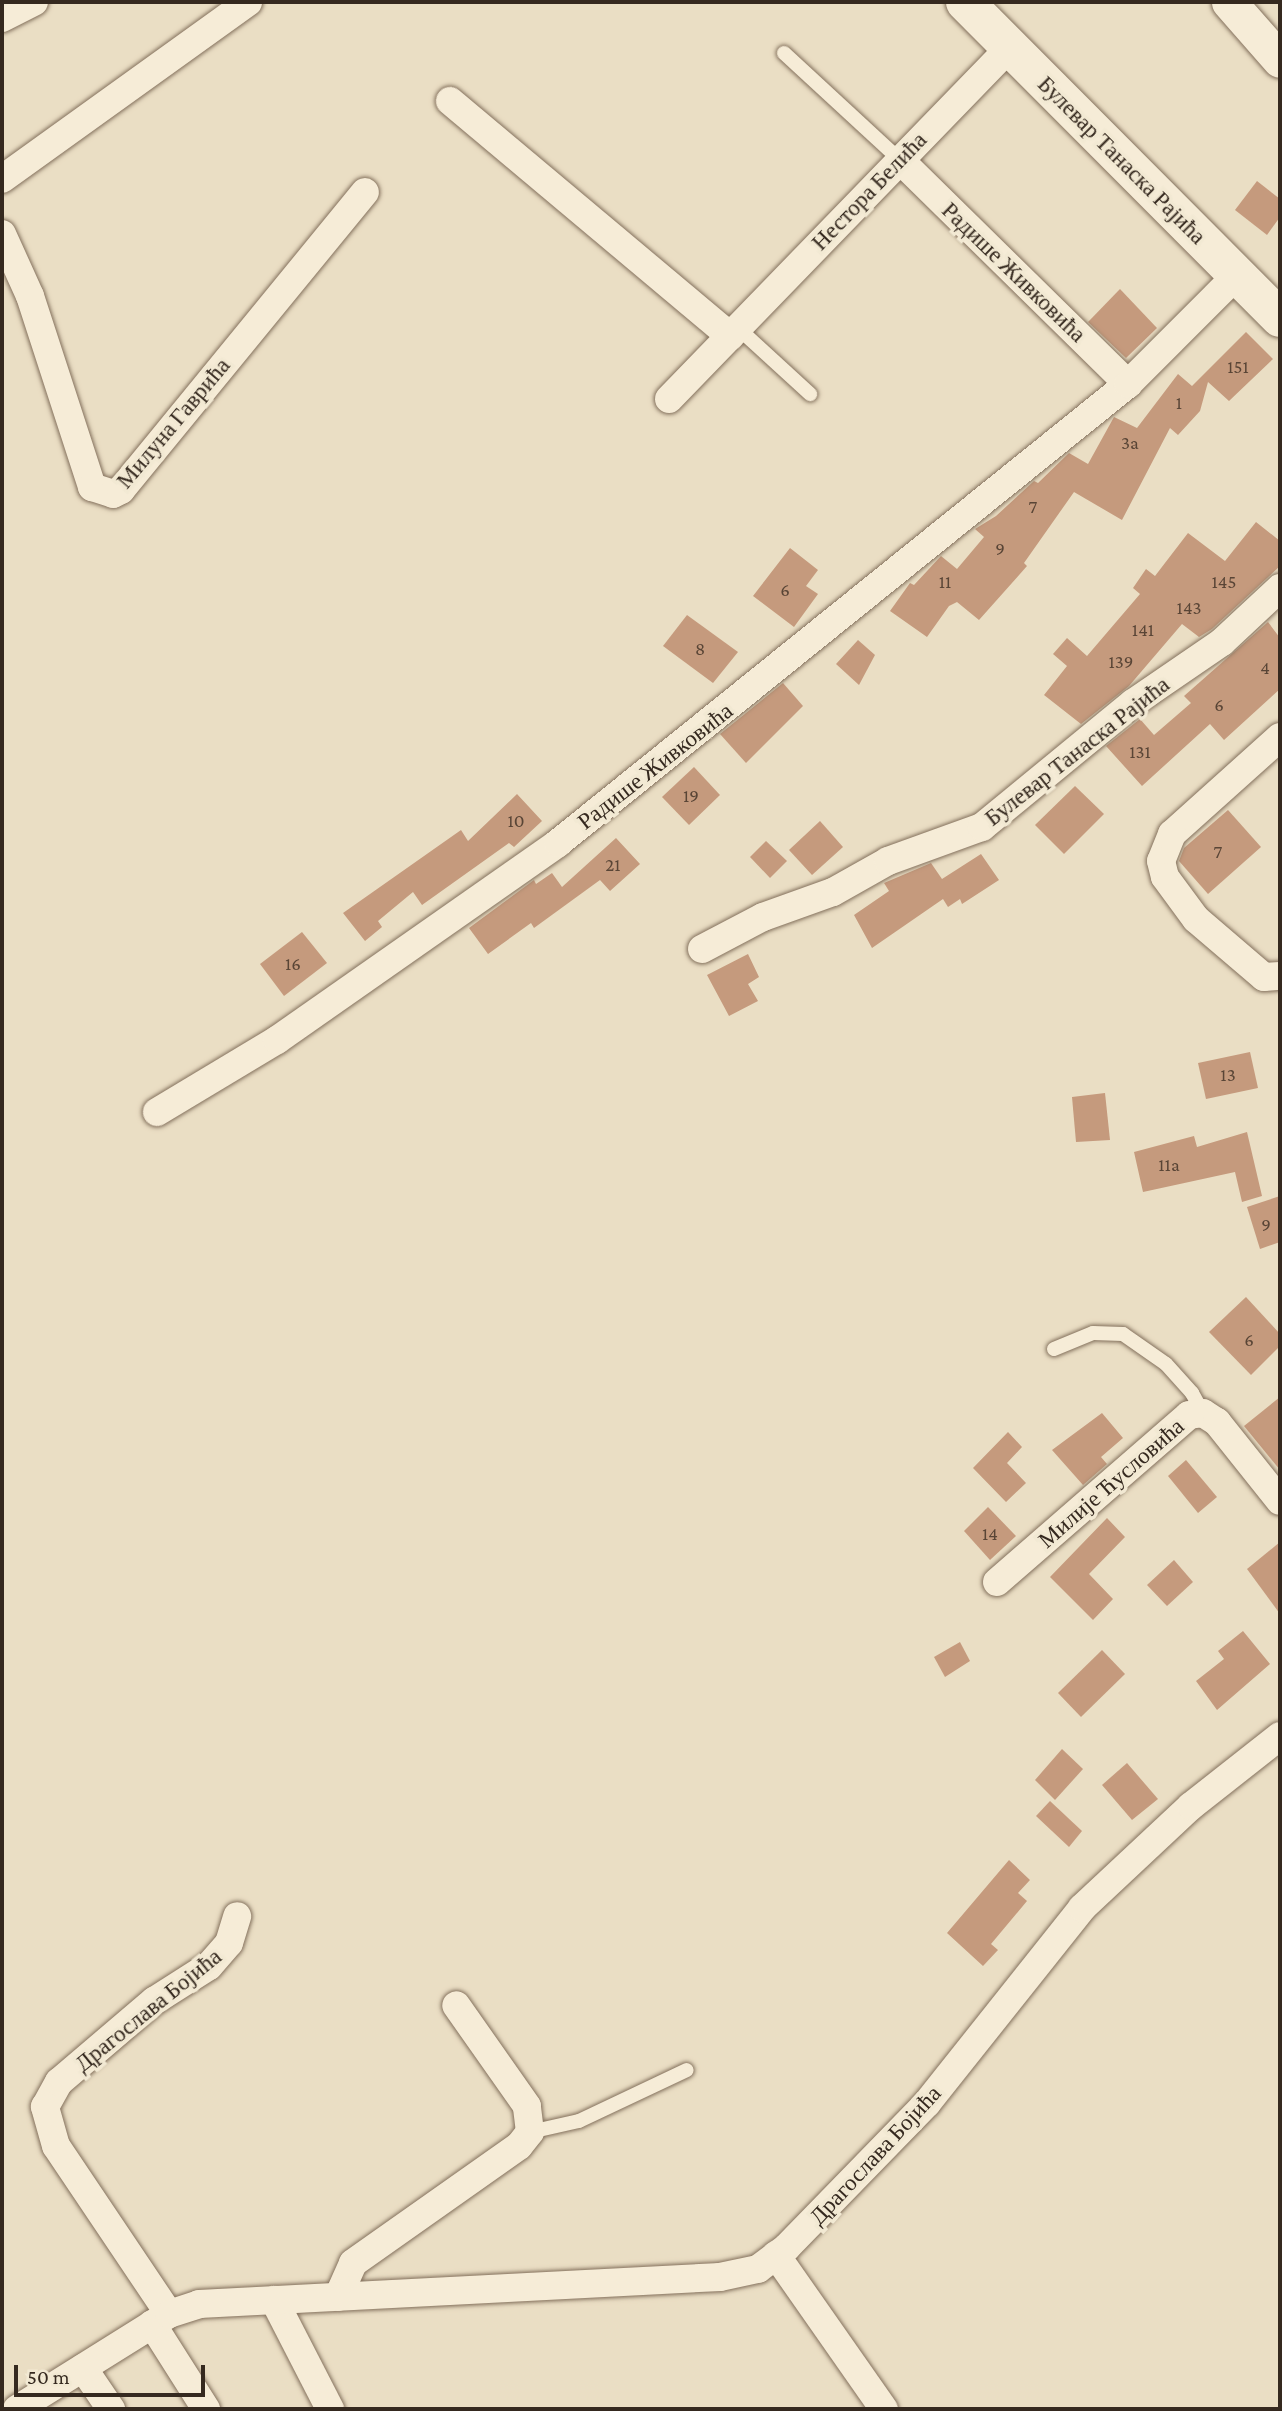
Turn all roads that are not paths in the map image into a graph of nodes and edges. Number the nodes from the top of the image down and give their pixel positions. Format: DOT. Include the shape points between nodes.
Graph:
graph roads {
  1 [pos="34,2"];
  2 [pos="248,2"];
  3 [pos="965,2"];
  4 [pos="1245,8"];
  5 [pos="2,18"];
  6 [pos="1010,47"];
  7 [pos="784,53"];
  8 [pos="1280,60"];
  9 [pos="450,101"];
  10 [pos="900,160"];
  11 [pos="2,179"];
  12 [pos="365,192"];
  13 [pos="2,234"];
  14 [pos="1237,275"];
  15 [pos="1280,318"];
  16 [pos="734,332"];
  17 [pos="1128,384"];
  18 [pos="810,394"];
  19 [pos="668,398"];
  20 [pos="1280,588"];
  21 [pos="1280,737"];
  22 [pos="702,949"];
  23 [pos="1280,976"];
  24 [pos="157,1112"];
  25 [pos="1054,1349"];
  26 [pos="1203,1413"];
  27 [pos="1280,1501"];
  28 [pos="997,1582"];
  29 [pos="1280,1736"];
  30 [pos="237,1916"];
  31 [pos="456,2006"];
  32 [pos="687,2070"];
  33 [pos="530,2132"];
  34 [pos="776,2255"];
  35 [pos="338,2297"];
  36 [pos="274,2300"];
  37 [pos="161,2319"];
  38 [pos="83,2368"];
  39 [pos="17,2409"];
  40 [pos="111,2409"];
  41 [pos="206,2409"];
  42 [pos="330,2409"];
  43 [pos="884,2409"];
  1 -- 5 [label="street"];
  2 -- 11 [label="street"];
  3 -- 6 [label="main road, Булевар Танаска Рајића"];
  4 -- 8 [label="street"];
  6 -- 10 [label="street, Нестора Белића"];
  6 -- 14 [label="main road, Булевар Танаска Рајића"];
  7 -- 10 [label="lane"];
  9 -- 16 [label="street"];
  10 -- 16 [label="street, Нестора Белића"];
  10 -- 17 [label="street, Радише Живковића"];
  12 -- 13 [label="street, Милуна Гаврића" via="121,490 113,494 92,486 30,296"];
  14 -- 15 [label="main road, Булевар Танаска Рајића"];
  14 -- 17 [label="street, Радише Живковића"];
  16 -- 18 [label="lane"];
  16 -- 19 [label="street, Нестора Белића"];
  17 -- 24 [label="street, Радише Живковића" via="558,843 277,1040"];
  20 -- 22 [label="street, Булевар Танаска Рајића" via="1222,642 1133,703 982,827 888,861 832,892 763,917"];
  21 -- 23 [label="street" via="1172,834 1161,862 1165,877 1196,919 1264,977"];
  25 -- 26 [label="lane" via="1093,1333 1123,1334 1166,1364 1192,1392"];
  26 -- 27 [label="street, Милије Ћусловића" via="1217,1422"];
  26 -- 28 [label="street, Милије Ћусловића" via="1183,1419"];
  29 -- 34 [label="street, Драгослава Бојића" via="1191,1806 1082,1909 928,2103"];
  30 -- 37 [label="street, Драгослава Бојића" via="229,1943 209,1966 155,2001 59,2082 45,2107 56,2146"];
  31 -- 33 [label="street" via="527,2106"];
  32 -- 33 [label="lane" via="579,2121"];
  33 -- 35 [label="street" via="519,2146 353,2263"];
  34 -- 35 [label="street, Драгослава Бојића" via="758,2269 720,2277"];
  34 -- 43 [label="street"];
  35 -- 36 [label="street, Драгослава Бојића"];
  36 -- 37 [label="street, Драгослава Бојића" via="199,2304"];
  36 -- 42 [label="street"];
  37 -- 38 [label="street, Драгослава Бојића"];
  37 -- 41 [label="street"];
  38 -- 39 [label="street, Драгослава Бојића"];
  38 -- 40 [label="street"];
}
